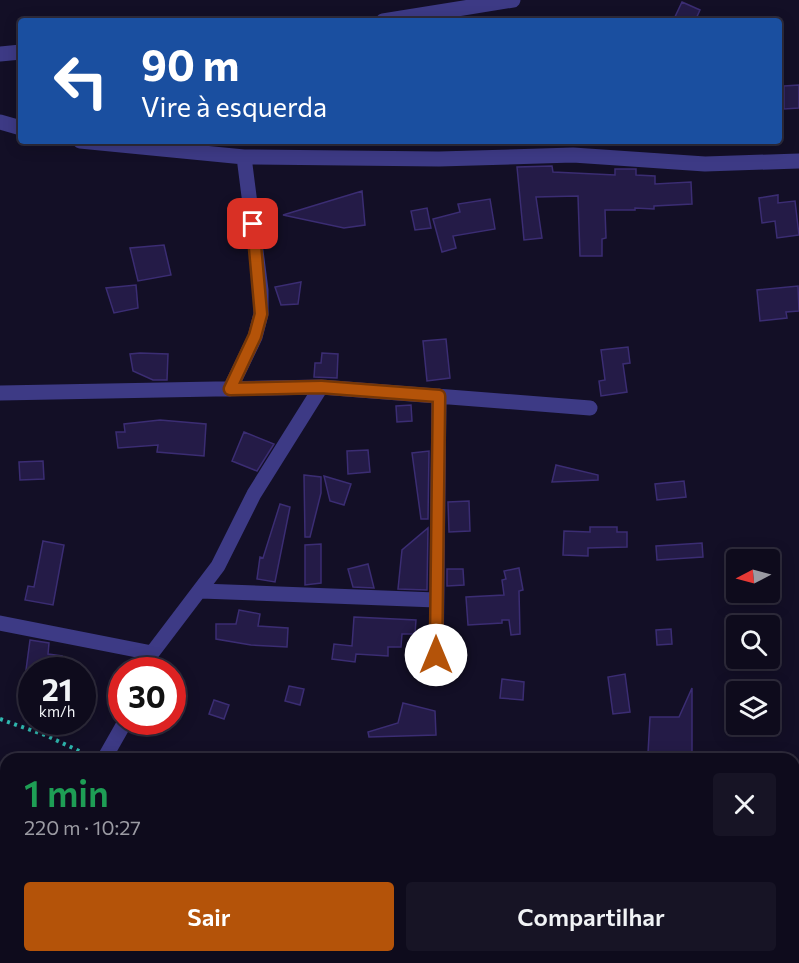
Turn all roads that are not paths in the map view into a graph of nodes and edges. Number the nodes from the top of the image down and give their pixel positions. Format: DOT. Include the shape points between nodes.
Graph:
graph roads {
  1 [pos="513,0"];
  2 [pos="402,18"];
  3 [pos="18,52"];
  4 [pos="0,54"];
  5 [pos="0,122"];
  6 [pos="18,127"];
  7 [pos="111,144"];
  8 [pos="244,157"];
  9 [pos="799,161"];
  10 [pos="321,387"];
  11 [pos="230,389"];
  12 [pos="0,393"];
  13 [pos="439,396"];
  14 [pos="590,408"];
  15 [pos="201,591"];
  16 [pos="436,600"];
  17 [pos="0,623"];
  18 [pos="152,652"];
  19 [pos="150,657"];
  20 [pos="436,673"];
  21 [pos="118,735"];
  22 [pos="107,753"];
  1 -- 2 [label="street"];
  3 -- 4 [label="street"];
  5 -- 6 [label="street"];
  7 -- 8 [label="street"];
  8 -- 9 [label="street" via="439,159 573,155 705,164"];
  8 -- 11 [label="street" via="261,314"];
  10 -- 11 [label="street"];
  10 -- 13 [label="street"];
  10 -- 15 [label="street" via="254,494"];
  11 -- 12 [label="street"];
  13 -- 14 [label="street"];
  13 -- 16 [label="street"];
  15 -- 16 [label="street"];
  15 -- 18 [label="street"];
  16 -- 20 [label="street"];
  17 -- 18 [label="street"];
  18 -- 19 [label="street"];
  21 -- 22 [label="street"];
}
